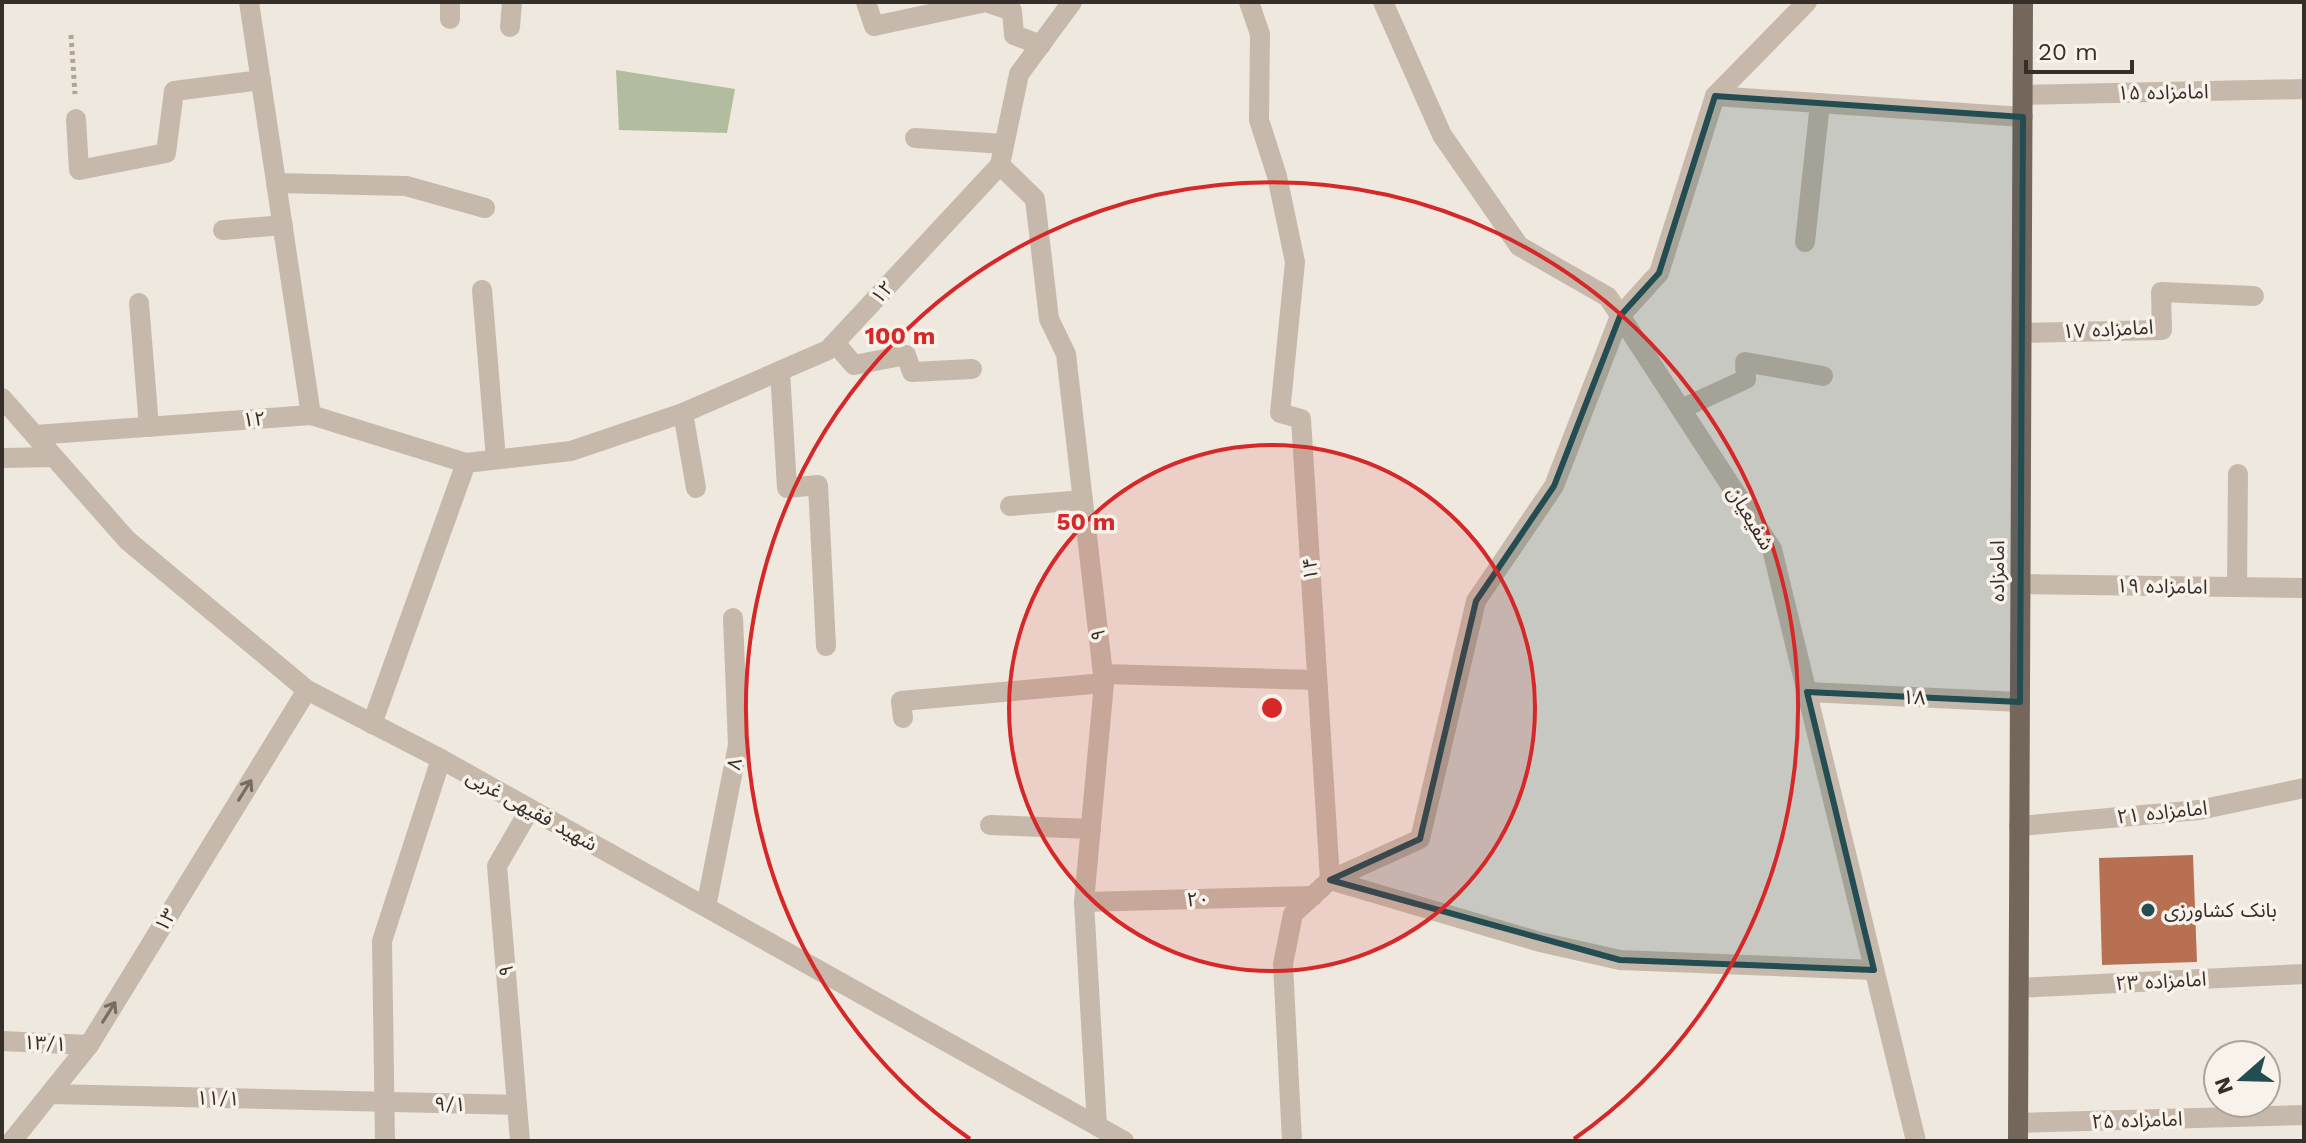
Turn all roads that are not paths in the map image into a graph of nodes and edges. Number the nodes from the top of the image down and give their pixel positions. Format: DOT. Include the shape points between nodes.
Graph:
graph roads {
  1 [pos="249,2"];
  2 [pos="512,2"];
  3 [pos="866,2"];
  4 [pos="1072,2"];
  5 [pos="1249,2"];
  6 [pos="1383,2"];
  7 [pos="1807,2"];
  8 [pos="2023,2"];
  9 [pos="510,27"];
  10 [pos="1041,45"];
  11 [pos="261,80"];
  12 [pos="2304,89"];
  13 [pos="2023,95"];
  14 [pos="1715,96"];
  15 [pos="1820,103"];
  16 [pos="2023,117"];
  17 [pos="76,119"];
  18 [pos="915,138"];
  19 [pos="1004,144"];
  20 [pos="1000,165"];
  21 [pos="276,183"];
  22 [pos="485,208"];
  23 [pos="283,225"];
  24 [pos="223,230"];
  25 [pos="1805,242"];
  26 [pos="482,290"];
  27 [pos="2254,296"];
  28 [pos="139,303"];
  29 [pos="1620,316"];
  30 [pos="2022,333"];
  31 [pos="835,343"];
  32 [pos="972,369"];
  33 [pos="780,371"];
  34 [pos="1823,376"];
  35 [pos="2,398"];
  36 [pos="1681,409"];
  37 [pos="683,413"];
  38 [pos="311,415"];
  39 [pos="149,427"];
  40 [pos="35,435"];
  41 [pos="53,457"];
  42 [pos="2,458"];
  43 [pos="496,459"];
  44 [pos="466,463"];
  45 [pos="2238,474"];
  46 [pos="696,488"];
  47 [pos="1083,500"];
  48 [pos="1010,506"];
  49 [pos="2021,584"];
  50 [pos="2237,587"];
  51 [pos="2304,588"];
  52 [pos="733,618"];
  53 [pos="826,646"];
  54 [pos="1103,678"];
  55 [pos="1317,680"];
  56 [pos="307,690"];
  57 [pos="1807,692"];
  58 [pos="2020,702"];
  59 [pos="903,718"];
  60 [pos="372,724"];
  61 [pos="441,759"];
  62 [pos="2304,788"];
  63 [pos="530,809"];
  64 [pos="990,825"];
  65 [pos="2019,826"];
  66 [pos="1091,829"];
  67 [pos="1330,880"];
  68 [pos="1313,896"];
  69 [pos="1084,902"];
  70 [pos="706,907"];
  71 [pos="1874,970"];
  72 [pos="2304,974"];
  73 [pos="2019,988"];
  74 [pos="2,1041"];
  75 [pos="89,1045"];
  76 [pos="51,1094"];
  77 [pos="384,1102"];
  78 [pos="517,1105"];
  79 [pos="2304,1115"];
  80 [pos="1097,1126"];
  81 [pos="2018,1132"];
  82 [pos="12,1141"];
  83 [pos="385,1141"];
  84 [pos="520,1141"];
  85 [pos="1124,1141"];
  86 [pos="1292,1141"];
  87 [pos="1916,1141"];
  1 -- 11 [label="street"];
  2 -- 9 [label="street"];
  3 -- 10 [label="street" via="874,26 986,2 1012,11 1014,35"];
  4 -- 10 [label="street"];
  5 -- 55 [label="street, ۱۴" via="1260,34 1259,120 1295,262 1280,413 1301,419"];
  6 -- 29 [label="street, شفیعیان" via="1442,135 1519,246 1608,297"];
  7 -- 14 [label="street"];
  8 -- 13 [label="main road, امامزاده"];
  10 -- 19 [label="street" via="1019,74"];
  11 -- 17 [label="street" via="174,91 166,153 79,170"];
  11 -- 21 [label="street"];
  12 -- 13 [label="street, امامزاده ۱۵"];
  13 -- 16 [label="main road, امامزاده"];
  14 -- 15 [label="street"];
  14 -- 29 [label="street" via="1659,273"];
  15 -- 16 [label="street"];
  15 -- 25 [label="street"];
  16 -- 30 [label="main road, امامزاده"];
  18 -- 19 [label="street"];
  19 -- 20 [label="street"];
  20 -- 31 [label="street, ۱۲"];
  20 -- 47 [label="street, ۹" via="1035,199 1049,319 1066,354"];
  21 -- 22 [label="street" via="406,186"];
  21 -- 23 [label="street"];
  23 -- 24 [label="street"];
  23 -- 38 [label="street"];
  26 -- 43 [label="street"];
  27 -- 30 [label="street, امامزاده ۱۷" via="2161,292 2162,330"];
  28 -- 39 [label="street"];
  29 -- 36 [label="street, شفیعیان"];
  29 -- 67 [label="street" via="1554,486 1476,601 1420,839"];
  30 -- 49 [label="main road, امامزاده"];
  31 -- 32 [label="street" via="854,365 906,355 912,372"];
  31 -- 33 [label="street, ۱۲"];
  33 -- 37 [label="street, ۱۲"];
  33 -- 53 [label="street" via="787,488 818,485"];
  34 -- 36 [label="street" via="1745,362 1746,379"];
  35 -- 40 [label="street, شهید فقیهی غربی"];
  36 -- 57 [label="street, شفیعیان" via="1772,549"];
  37 -- 43 [label="street, ۱۲" via="571,451"];
  37 -- 46 [label="street"];
  38 -- 39 [label="street, ۱۲"];
  38 -- 44 [label="street, ۱۲"];
  39 -- 40 [label="street, ۱۲"];
  40 -- 41 [label="street, شهید فقیهی غربی"];
  41 -- 42 [label="street"];
  41 -- 56 [label="street, شهید فقیهی غربی" via="127,540"];
  43 -- 44 [label="street, ۱۲"];
  44 -- 60 [label="street"];
  45 -- 50 [label="street"];
  47 -- 48 [label="street"];
  47 -- 54 [label="street, ۹"];
  49 -- 50 [label="street, امامزاده ۱۹"];
  49 -- 58 [label="main road, امامزاده"];
  50 -- 51 [label="street, امامزاده ۱۹"];
  52 -- 70 [label="street, ۸" via="738,745"];
  54 -- 55 [label="street"];
  54 -- 59 [label="street" via="901,701"];
  54 -- 66 [label="street, ۹"];
  55 -- 67 [label="street, ۱۴"];
  56 -- 60 [label="street, شهید فقیهی غربی"];
  75 -- 56 [label="street, ۱۳, one-way"];
  57 -- 58 [label="street, ۱۸"];
  57 -- 71 [label="street, شفیعیان"];
  58 -- 65 [label="main road, امامزاده"];
  60 -- 61 [label="street, شهید فقیهی غربی"];
  61 -- 63 [label="street, شهید فقیهی غربی"];
  61 -- 77 [label="street" via="382,941"];
  62 -- 65 [label="street, امامزاده ۲۱" via="2199,810"];
  63 -- 70 [label="street, شهید فقیهی غربی"];
  63 -- 78 [label="street, ۹" via="497,866"];
  64 -- 66 [label="street"];
  65 -- 73 [label="main road, امامزاده"];
  66 -- 69 [label="street, ۹"];
  67 -- 68 [label="street"];
  67 -- 71 [label="street" via="1620,960"];
  68 -- 69 [label="street, ۲۰"];
  68 -- 86 [label="street" via="1293,914 1283,964"];
  69 -- 80 [label="street, ۹"];
  70 -- 80 [label="street, شهید فقیهی غربی"];
  71 -- 87 [label="street, شفیعیان"];
  72 -- 73 [label="street, امامزاده ۲۳"];
  73 -- 81 [label="main road, امامزاده"];
  74 -- 75 [label="street, ۱۳/۱"];
  75 -- 76 [label="street, ۱۳"];
  76 -- 77 [label="street, ۱۱/۱"];
  76 -- 82 [label="street, ۱۳"];
  77 -- 78 [label="street, ۹/۱"];
  77 -- 83 [label="street"];
  78 -- 84 [label="street, ۹"];
  79 -- 81 [label="street, امامزاده ۲۵"];
  80 -- 85 [label="street, شهید فقیهی غربی"];
}
